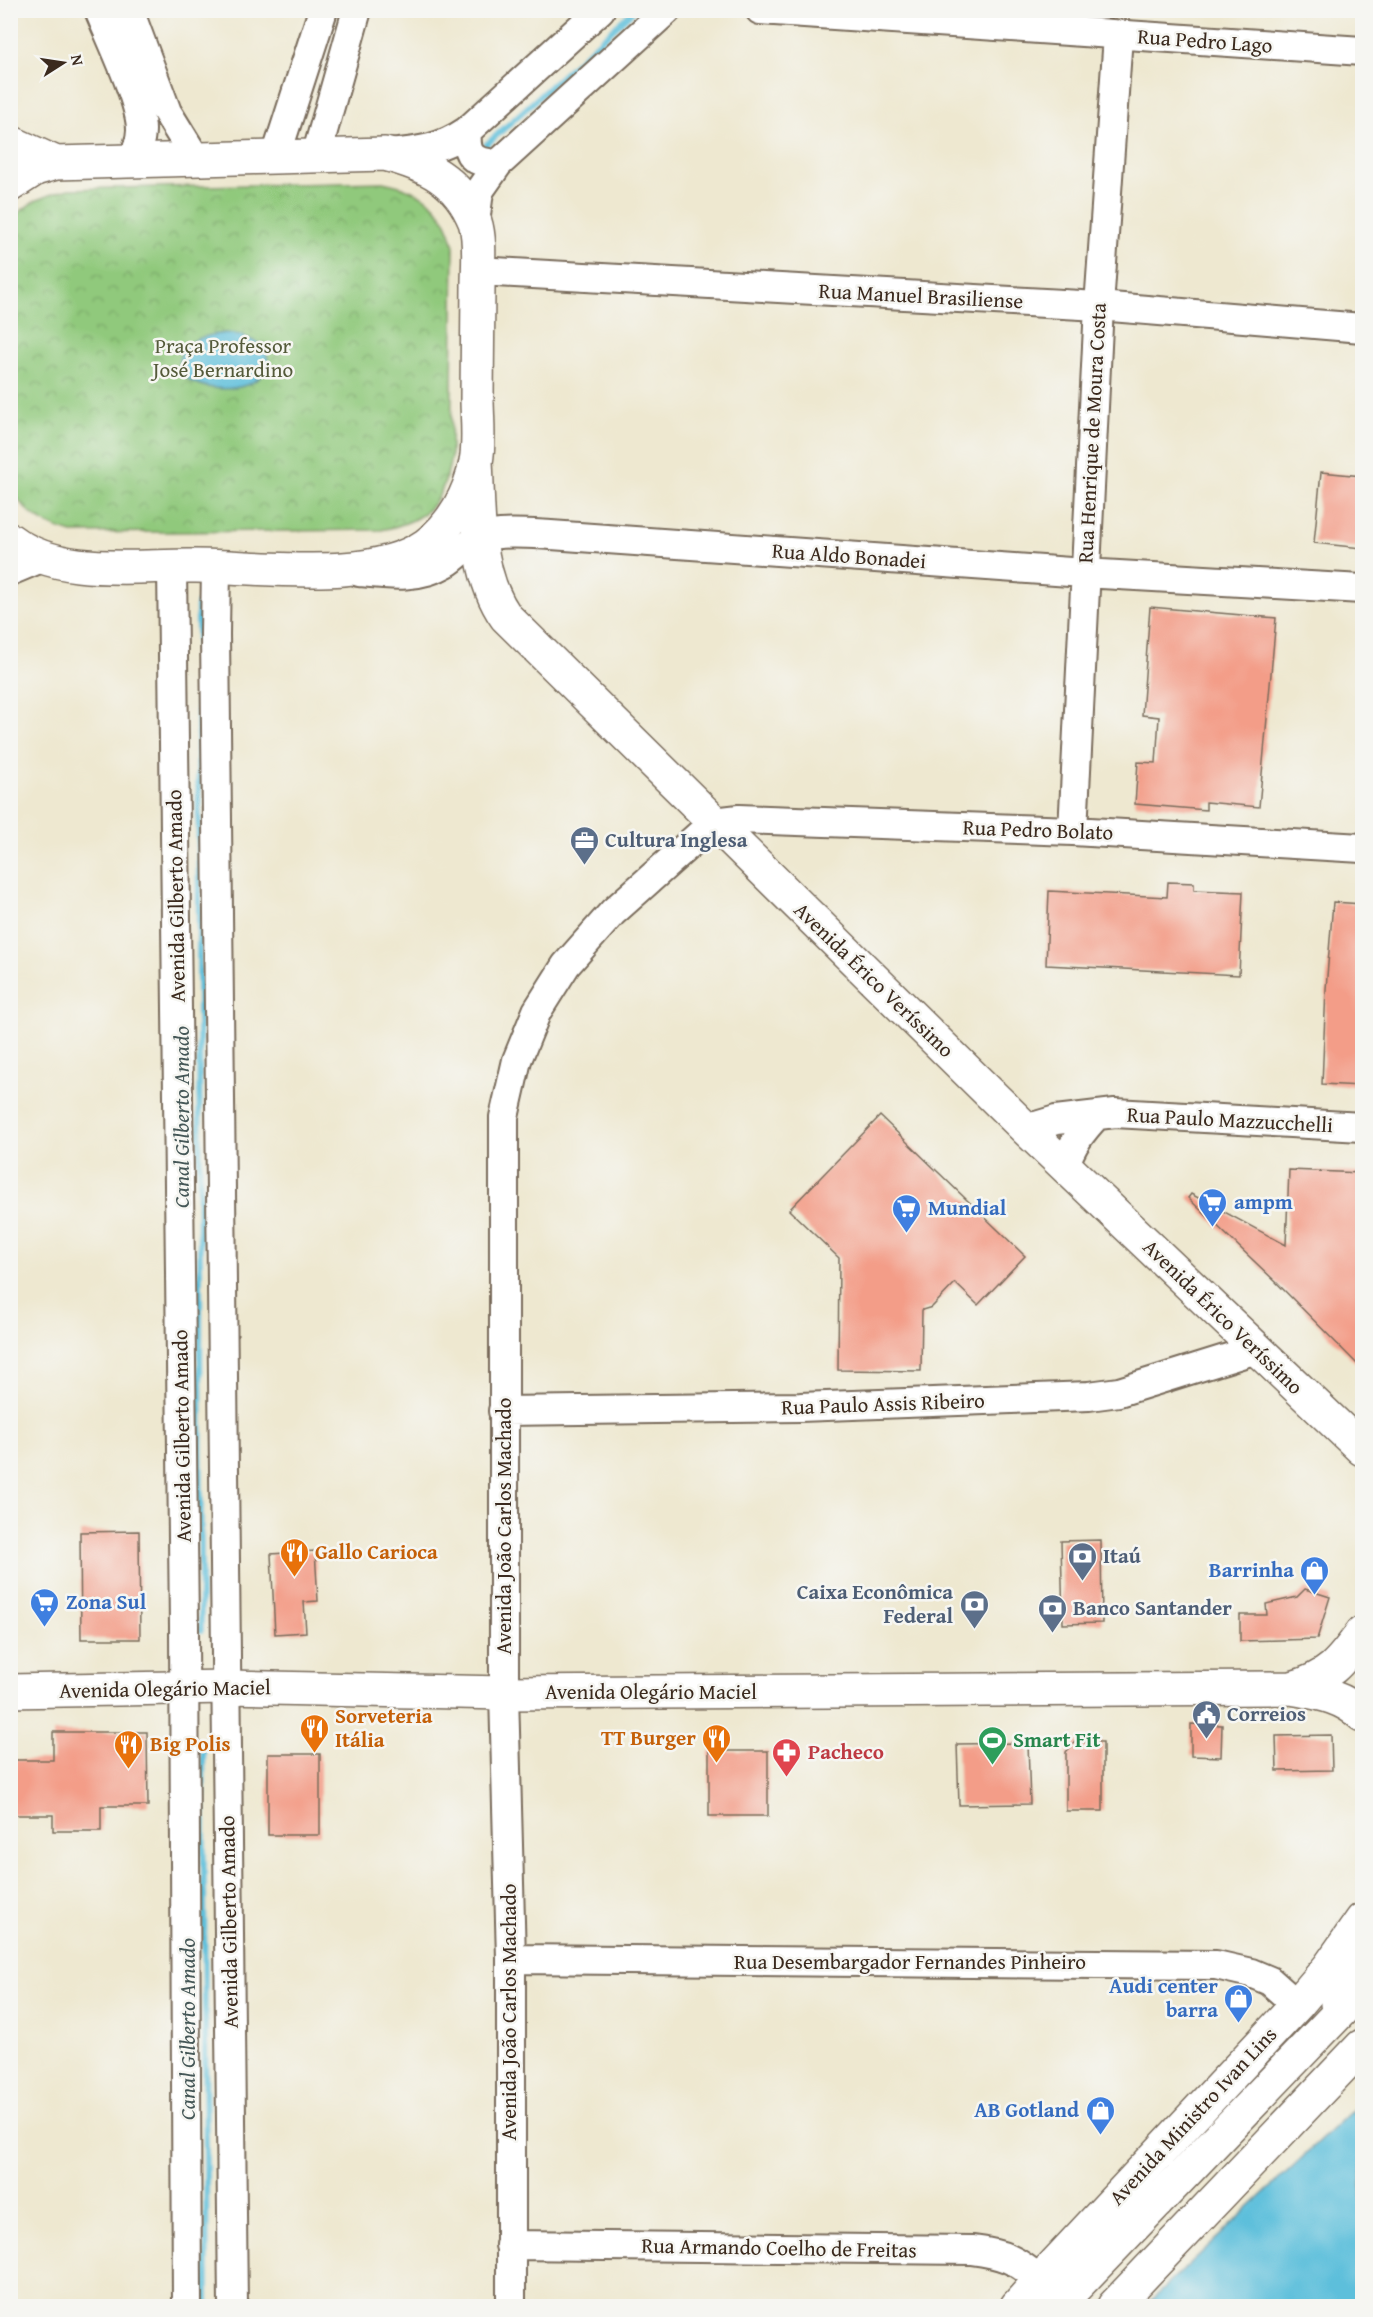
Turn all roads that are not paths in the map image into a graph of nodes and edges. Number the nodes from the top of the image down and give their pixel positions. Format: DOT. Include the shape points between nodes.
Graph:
graph roads {
  1 [pos="99,10"];
  2 [pos="129,10"];
  3 [pos="324,10"];
  4 [pos="357,10"];
  5 [pos="600,10"];
  6 [pos="668,10"];
  7 [pos="760,10"];
  8 [pos="1118,36"];
  9 [pos="1362,51"];
  10 [pos="467,131"];
  11 [pos="10,142"];
  12 [pos="386,154"];
  13 [pos="276,156"];
  14 [pos="316,156"];
  15 [pos="196,159"];
  16 [pos="131,162"];
  17 [pos="56,163"];
  18 [pos="498,164"];
  19 [pos="10,185"];
  20 [pos="475,223"];
  21 [pos="478,271"];
  22 [pos="1099,306"];
  23 [pos="1362,328"];
  24 [pos="476,461"];
  25 [pos="480,538"];
  26 [pos="10,540"];
  27 [pos="41,558"];
  28 [pos="172,566"];
  29 [pos="216,566"];
  30 [pos="345,570"];
  31 [pos="10,571"];
  32 [pos="1084,573"];
  33 [pos="1362,589"];
  34 [pos="714,822"];
  35 [pos="1073,831"];
  36 [pos="1362,848"];
  37 [pos="1097,1115"];
  38 [pos="1362,1127"];
  39 [pos="1026,1129"];
  40 [pos="1065,1166"];
  41 [pos="1257,1349"];
  42 [pos="503,1411"];
  43 [pos="1362,1449"];
  44 [pos="1362,1633"];
  45 [pos="184,1687"];
  46 [pos="227,1687"];
  47 [pos="1292,1688"];
  48 [pos="10,1691"];
  49 [pos="504,1693"];
  50 [pos="1362,1715"];
  51 [pos="1362,1920"];
  52 [pos="511,1959"];
  53 [pos="1362,1959"];
  54 [pos="1362,1989"];
  55 [pos="1297,2005"];
  56 [pos="1323,2028"];
  57 [pos="1362,2046"];
  58 [pos="1362,2063"];
  59 [pos="1319,2091"];
  60 [pos="510,2245"];
  61 [pos="1053,2299"];
  62 [pos="187,2307"];
  63 [pos="232,2307"];
  64 [pos="511,2307"];
  65 [pos="1017,2307"];
  66 [pos="1114,2307"];
  1 -- 16 [label="street" via="137,107 141,131"];
  2 -- 15 [label="street" via="167,112"];
  3 -- 13 [label="street"];
  4 -- 14 [label="street"];
  5 -- 10 [label="street"];
  6 -- 18 [label="street"];
  7 -- 8 [label="street, Rua Pedro Lago"];
  8 -- 9 [label="street, Rua Pedro Lago"];
  8 -- 22 [label="street, Rua Henrique de Moura Costa"];
  10 -- 12 [label="street" via="431,150"];
  10 -- 18 [label="street" via="466,145 471,156"];
  11 -- 17 [label="main road"];
  12 -- 14 [label="main road"];
  12 -- 20 [label="main road" via="440,174 460,195"];
  13 -- 14 [label="main road"];
  13 -- 15 [label="main road"];
  15 -- 16 [label="main road"];
  16 -- 17 [label="main road"];
  17 -- 19 [label="main road" via="35,169"];
  18 -- 20 [label="street" via="479,190"];
  20 -- 21 [label="main road"];
  21 -- 22 [label="street, Rua Manuel Brasiliense"];
  21 -- 24 [label="main road"];
  22 -- 23 [label="street, Rua Manuel Brasiliense"];
  22 -- 32 [label="street, Rua Henrique de Moura Costa"];
  24 -- 25 [label="main road, Avenida Érico Veríssimo"];
  24 -- 30 [label="main road" via="464,498 442,532 403,557"];
  25 -- 30 [label="street, Rua Aldo Bonadei" via="446,563 424,572 400,576"];
  25 -- 32 [label="street, Rua Aldo Bonadei" via="551,535"];
  25 -- 34 [label="main road, Avenida Érico Veríssimo" via="488,583 506,617"];
  26 -- 27 [label="main road"];
  27 -- 28 [label="main road" via="84,566"];
  27 -- 31 [label="street"];
  28 -- 29 [label="main road"];
  28 -- 45 [label="street, Avenida Gilberto Amado"];
  29 -- 30 [label="main road"];
  29 -- 46 [label="street, Avenida Gilberto Amado"];
  32 -- 33 [label="street, Rua Aldo Bonadei"];
  32 -- 35 [label="street, Rua Henrique de Moura Costa"];
  34 -- 35 [label="street, Rua Pedro Bolato" via="739,819"];
  34 -- 39 [label="main road, Avenida Érico Veríssimo"];
  34 -- 42 [label="street, Avenida João Carlos Machado" via="613,912 566,965 537,1011 517,1060 504,1117"];
  35 -- 36 [label="street, Rua Pedro Bolato"];
  37 -- 38 [label="street, Rua Paulo Mazzucchelli"];
  37 -- 39 [label="street, Rua Paulo Mazzucchelli" via="1056,1120"];
  37 -- 40 [label="street, Rua Paulo Mazzucchelli" via="1081,1131"];
  39 -- 40 [label="main road, Avenida Érico Veríssimo"];
  40 -- 41 [label="main road, Avenida Érico Veríssimo"];
  41 -- 42 [label="street, Rua Paulo Assis Ribeiro" via="1119,1392 1089,1396 800,1407"];
  41 -- 43 [label="main road, Avenida Érico Veríssimo"];
  42 -- 49 [label="street, Avenida João Carlos Machado"];
  44 -- 47 [label="main road, Avenida Olegário Maciel" via="1344,1658 1323,1677"];
  45 -- 46 [label="main road, Avenida Olegário Maciel"];
  45 -- 48 [label="main road, Avenida Olegário Maciel"];
  45 -- 62 [label="street, Avenida Gilberto Amado"];
  46 -- 49 [label="main road, Avenida Olegário Maciel"];
  46 -- 63 [label="street, Avenida Gilberto Amado"];
  47 -- 49 [label="main road, Avenida Olegário Maciel"];
  47 -- 50 [label="main road, Avenida Olegário Maciel" via="1326,1694"];
  49 -- 52 [label="street, Avenida João Carlos Machado"];
  51 -- 55 [label="main road, Avenida Ministro Ivan Lins"];
  52 -- 55 [label="street, Rua Desembargador Fernandes Pinheiro" via="1216,1965 1270,1981"];
  52 -- 60 [label="street, Avenida João Carlos Machado"];
  53 -- 56 [label="main road"];
  54 -- 56 [label="main road, Avenida Ministro Ivan Lins"];
  55 -- 61 [label="main road, Avenida Ministro Ivan Lins"];
  56 -- 61 [label="main road, Avenida Ministro Ivan Lins"];
  57 -- 59 [label="main road"];
  58 -- 59 [label="main road"];
  59 -- 66 [label="main road"];
  60 -- 61 [label="street, Rua Armando Coelho de Freitas" via="972,2250 999,2253 1022,2265"];
  60 -- 64 [label="street, Avenida João Carlos Machado"];
  61 -- 65 [label="main road, Avenida Ministro Ivan Lins"];
}
